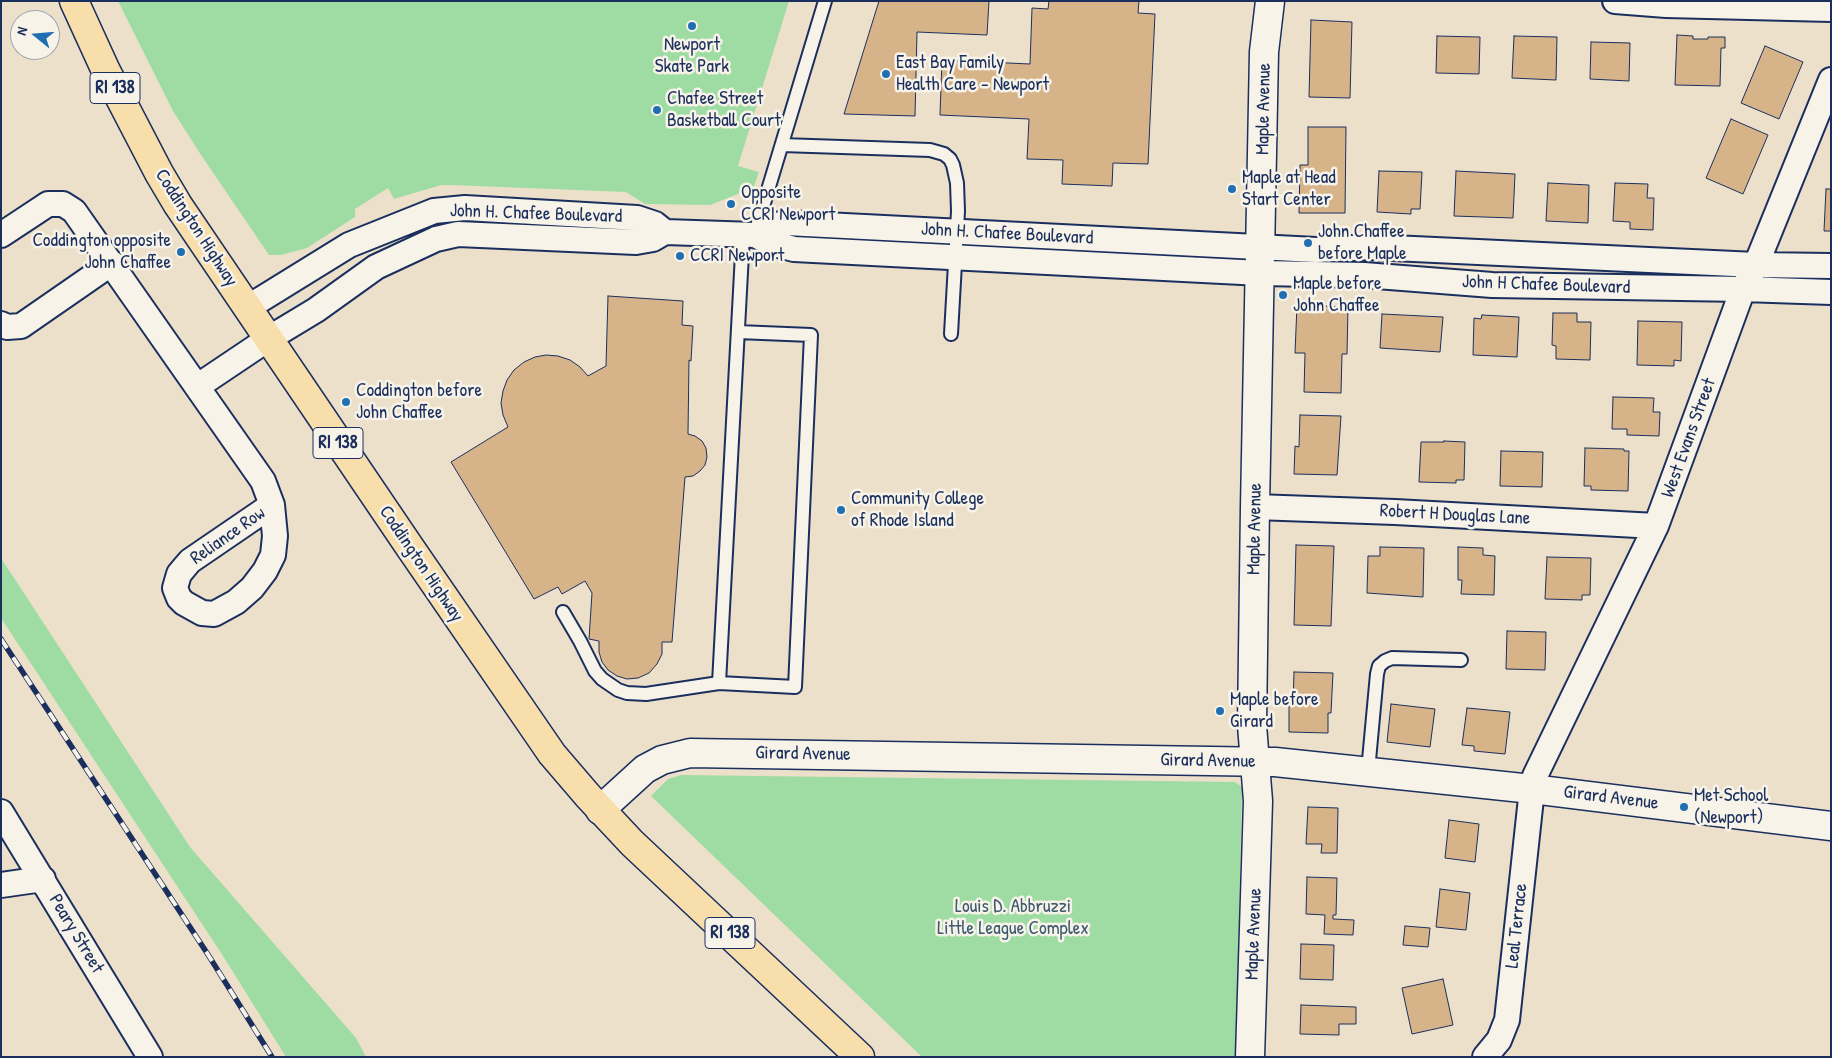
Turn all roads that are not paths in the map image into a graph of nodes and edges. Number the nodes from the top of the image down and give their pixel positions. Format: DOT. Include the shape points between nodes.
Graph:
graph roads {
  1 [pos="74,1"];
  2 [pos="825,1"];
  3 [pos="1270,1"];
  4 [pos="1615,1"];
  5 [pos="1831,9"];
  6 [pos="1831,80"];
  7 [pos="782,145"];
  8 [pos="665,232"];
  9 [pos="957,232"];
  10 [pos="1,235"];
  11 [pos="749,235"];
  12 [pos="955,257"];
  13 [pos="1261,260"];
  14 [pos="112,263"];
  15 [pos="1756,265"];
  16 [pos="1831,266"];
  17 [pos="1743,289"];
  18 [pos="1831,292"];
  19 [pos="248,308"];
  20 [pos="1,324"];
  21 [pos="738,332"];
  22 [pos="951,334"];
  23 [pos="268,339"];
  24 [pos="198,386"];
  25 [pos="272,505"];
  26 [pos="1255,507"];
  27 [pos="1656,526"];
  28 [pos="563,612"];
  29 [pos="1461,660"];
  30 [pos="720,684"];
  31 [pos="1255,761"];
  32 [pos="1368,771"];
  33 [pos="1532,789"];
  34 [pos="600,810"];
  35 [pos="1,812"];
  36 [pos="1831,826"];
  37 [pos="43,878"];
  38 [pos="1,885"];
  39 [pos="150,1057"];
  40 [pos="860,1057"];
  41 [pos="1250,1057"];
  42 [pos="1485,1057"];
  1 -- 19 [label="highway, Coddington Highway / RI 138" via="159,173"];
  2 -- 7 [label="lane"];
  3 -- 13 [label="street, Maple Avenue" via="1264,52"];
  4 -- 5 [label="street"];
  6 -- 15 [label="street, West Evans Street"];
  7 -- 9 [label="lane" via="930,150 944,154 953,165 957,183"];
  7 -- 11 [label="lane"];
  8 -- 11 [label="street, John H. Chafee Boulevard"];
  8 -- 19 [label="street, John H. Chafee Boulevard" via="655,224 637,218 465,208 434,211 349,245"];
  8 -- 23 [label="street, John H. Chafee Boulevard" via="653,239 636,242 470,234 436,238 376,267"];
  9 -- 11 [label="street, John H. Chafee Boulevard" via="786,223"];
  9 -- 12 [label="lane"];
  9 -- 13 [label="street, John H. Chafee Boulevard"];
  10 -- 14 [label="street, Reliance Row" via="42,206 55,202 63,204 74,211"];
  11 -- 12 [label="street, John H. Chafee Boulevard" via="794,249"];
  11 -- 21 [label="lane"];
  12 -- 13 [label="street, John H. Chafee Boulevard"];
  12 -- 22 [label="lane"];
  13 -- 15 [label="street, John H Chafee Boulevard" via="1316,250 1371,247"];
  13 -- 17 [label="street, John H Chafee Boulevard" via="1364,275 1492,285"];
  13 -- 26 [label="street, Maple Avenue"];
  14 -- 20 [label="street" via="28,322 14,327"];
  14 -- 24 [label="street, Reliance Row"];
  15 -- 16 [label="street, John H Chafee Boulevard"];
  15 -- 17 [label="street, West Evans Street"];
  17 -- 18 [label="street, John H Chafee Boulevard"];
  17 -- 27 [label="street, West Evans Street"];
  19 -- 23 [label="highway, Coddington Highway / RI 138"];
  21 -- 30 [label="lane"];
  21 -- 30 [label="lane" via="811,335 796,687"];
  23 -- 24 [label="street"];
  23 -- 34 [label="highway, Coddington Highway / RI 138" via="526,718 561,766"];
  24 -- 25 [label="street, Reliance Row" via="263,481"];
  25 -- 25 [label="street, Reliance Row" via="273,555 252,588 236,602 214,614 202,613 184,603 175,588 179,574 190,561"];
  26 -- 27 [label="street, Robert H Douglas Lane"];
  26 -- 31 [label="street, Maple Avenue" via="1252,725"];
  27 -- 33 [label="street, West Evans Street" via="1539,766"];
  28 -- 30 [label="lane" via="595,671 618,690 646,694"];
  29 -- 32 [label="lane" via="1392,658 1379,666"];
  31 -- 32 [label="street, Girard Avenue"];
  31 -- 34 [label="street, Girard Avenue" via="690,753 653,764"];
  31 -- 41 [label="street, Maple Avenue" via="1258,801"];
  32 -- 33 [label="street, Girard Avenue"];
  33 -- 36 [label="street, Girard Avenue"];
  33 -- 42 [label="street, Leal Terrace" via="1507,1020 1500,1040"];
  34 -- 40 [label="highway, Coddington Highway / RI 138"];
  35 -- 37 [label="street, Peary Street"];
  37 -- 38 [label="street"];
  37 -- 39 [label="street, Peary Street"];
}
